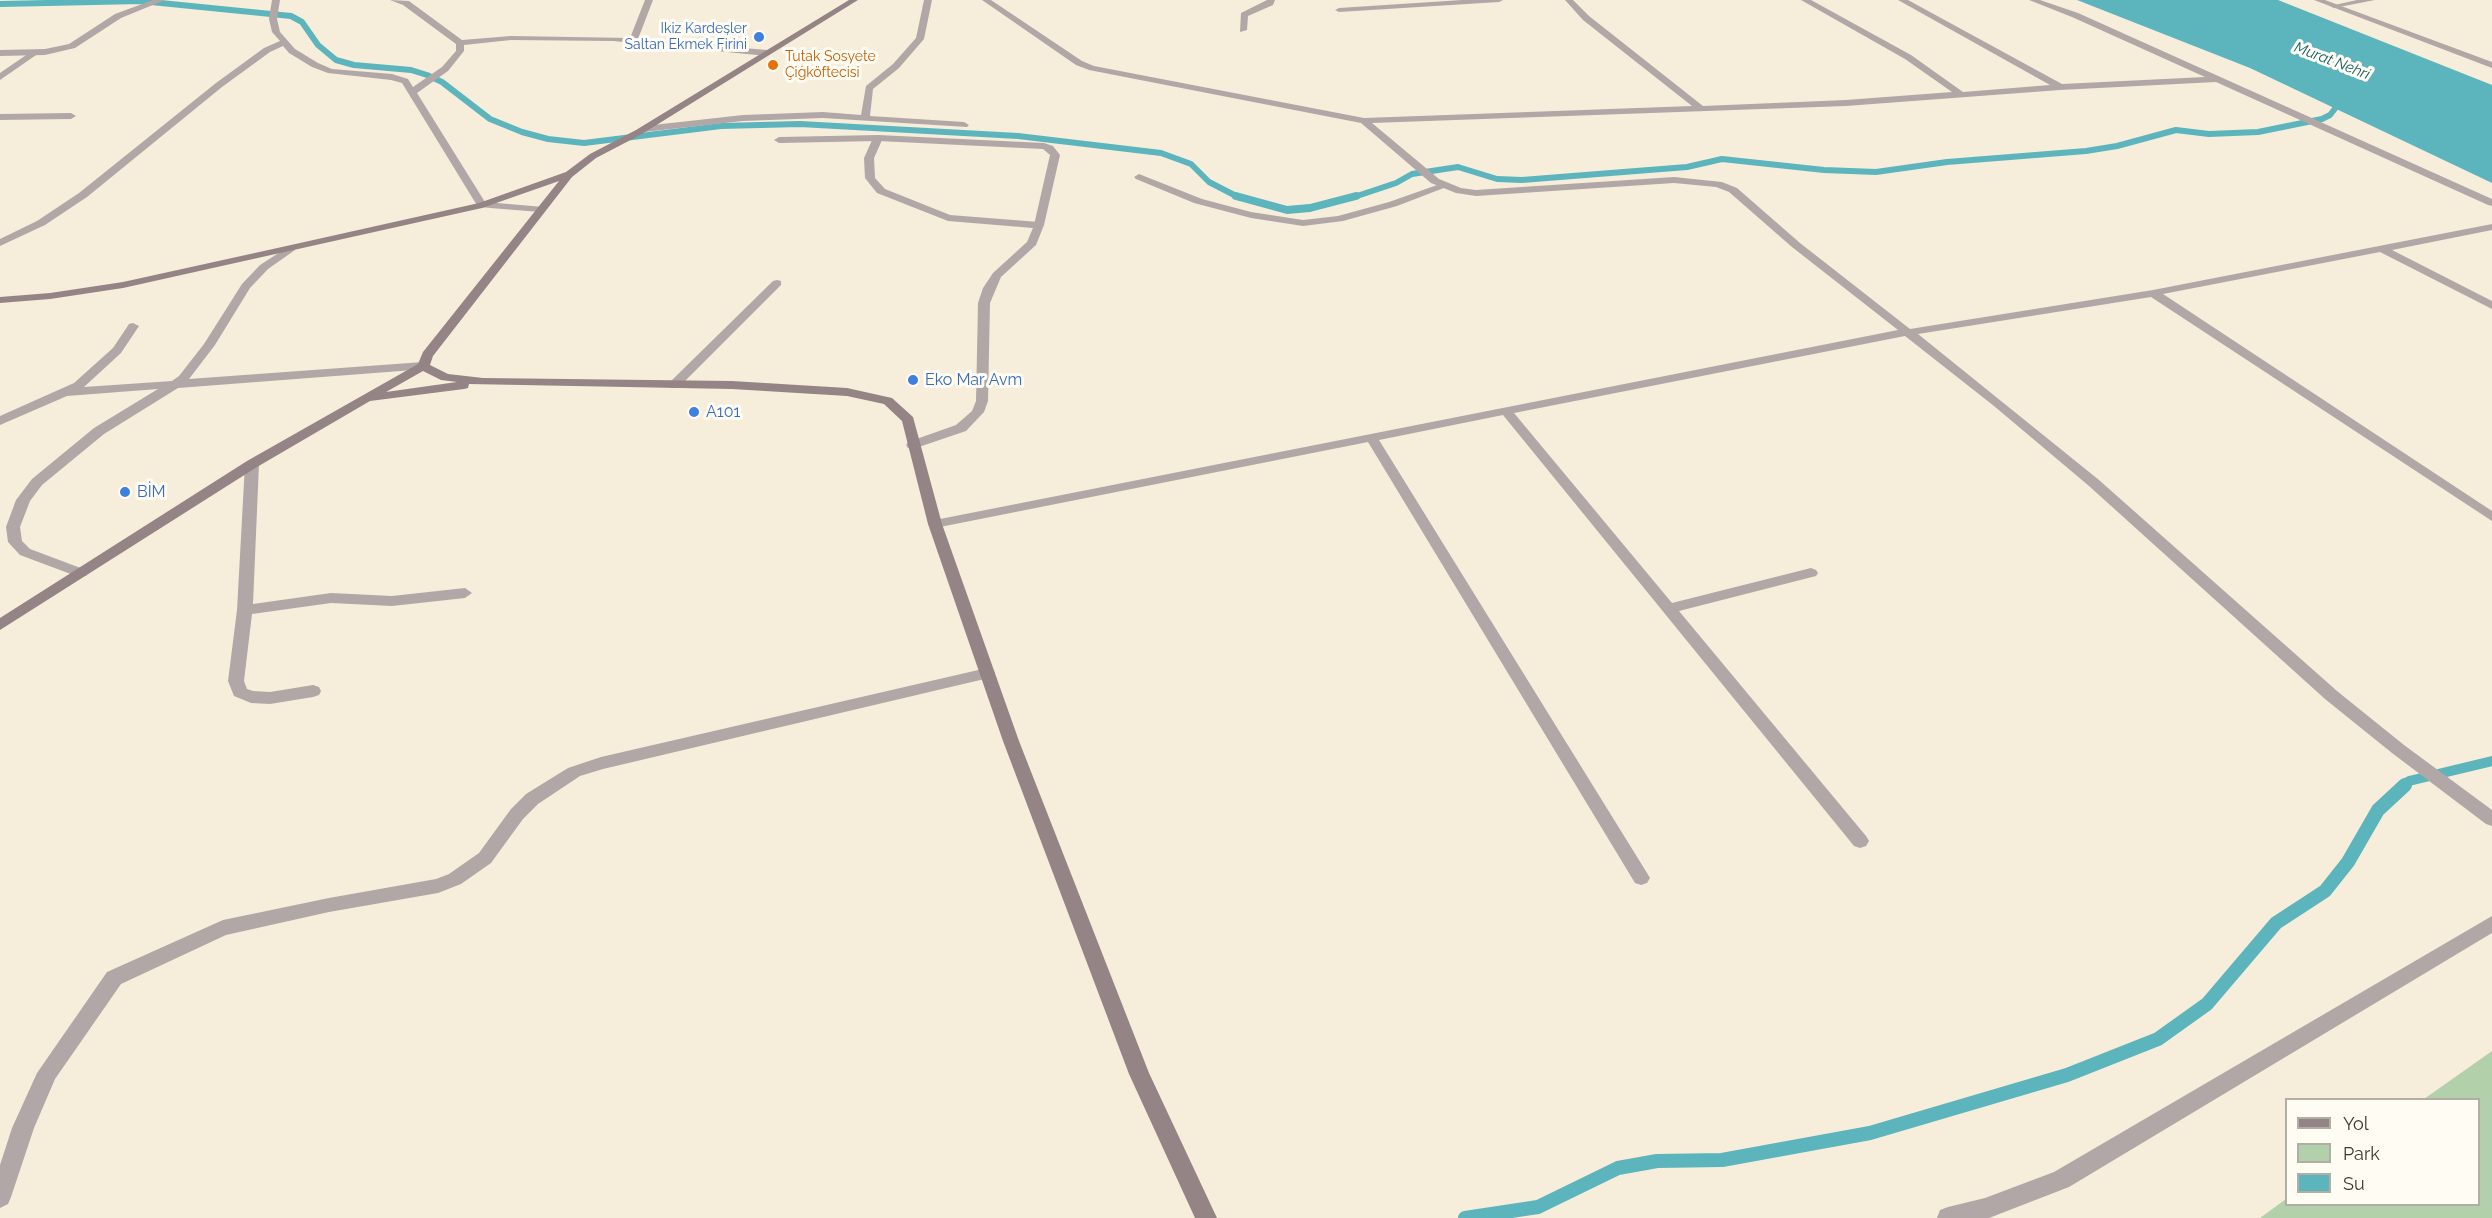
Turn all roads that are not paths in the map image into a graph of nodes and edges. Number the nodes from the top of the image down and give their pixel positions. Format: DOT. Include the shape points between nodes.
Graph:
graph roads {
  1 [pos="161,0"];
  2 [pos="394,0"];
  3 [pos="649,0"];
  4 [pos="854,0"];
  5 [pos="928,0"];
  6 [pos="986,0"];
  7 [pos="1271,0"];
  8 [pos="1499,0"];
  9 [pos="1569,0"];
  10 [pos="1804,0"];
  11 [pos="1902,0"];
  12 [pos="2033,0"];
  13 [pos="2318,0"];
  14 [pos="2372,0"];
  15 [pos="276,2"];
  16 [pos="409,2"];
  17 [pos="2334,6"];
  18 [pos="1339,10"];
  19 [pos="1243,30"];
  20 [pos="633,40"];
  21 [pos="284,43"];
  22 [pos="460,43"];
  23 [pos="0,53"];
  24 [pos="35,53"];
  25 [pos="767,53"];
  26 [pos="2492,65"];
  27 [pos="0,77"];
  28 [pos="2218,79"];
  29 [pos="2060,87"];
  30 [pos="413,91"];
  31 [pos="1962,95"];
  32 [pos="1699,107"];
  33 [pos="72,116"];
  34 [pos="0,117"];
  35 [pos="865,117"];
  36 [pos="1364,121"];
  37 [pos="964,125"];
  38 [pos="642,130"];
  39 [pos="878,138"];
  40 [pos="779,140"];
  41 [pos="569,175"];
  42 [pos="1139,177"];
  43 [pos="1440,184"];
  44 [pos="2492,203"];
  45 [pos="482,206"];
  46 [pos="540,209"];
  47 [pos="1039,225"];
  48 [pos="2492,227"];
  49 [pos="0,243"];
  50 [pos="291,248"];
  51 [pos="2382,249"];
  52 [pos="777,283"];
  53 [pos="2153,293"];
  54 [pos="0,300"];
  55 [pos="2492,306"];
  56 [pos="133,326"];
  57 [pos="1909,333"];
  58 [pos="423,366"];
  59 [pos="483,382"];
  60 [pos="173,385"];
  61 [pos="674,385"];
  62 [pos="67,392"];
  63 [pos="363,399"];
  64 [pos="1505,410"];
  65 [pos="0,421"];
  66 [pos="1371,436"];
  67 [pos="913,445"];
  68 [pos="252,464"];
  69 [pos="2492,517"];
  70 [pos="934,524"];
  71 [pos="81,573"];
  72 [pos="1811,573"];
  73 [pos="465,593"];
  74 [pos="1669,609"];
  75 [pos="245,610"];
  76 [pos="0,625"];
  77 [pos="987,673"];
  78 [pos="313,691"];
  79 [pos="2492,819"];
  80 [pos="1860,841"];
  81 [pos="1641,879"];
  82 [pos="2492,924"];
  83 [pos="0,1197"];
  84 [pos="1206,1218"];
  85 [pos="1948,1218"];
  1 -- 24 [label="street" via="118,16 72,46"];
  2 -- 16 [label="street"];
  3 -- 20 [label="street"];
  4 -- 25 [label="main road"];
  5 -- 35 [label="street" via="920,39 869,88"];
  6 -- 36 [label="street" via="1092,68"];
  7 -- 19 [label="street" via="1244,15"];
  8 -- 18 [label="street"];
  9 -- 32 [label="street" via="1586,18"];
  10 -- 31 [label="street" via="1908,57"];
  11 -- 29 [label="street"];
  12 -- 28 [label="street" via="2076,15"];
  13 -- 17 [label="street"];
  14 -- 17 [label="street"];
  15 -- 21 [label="street" via="273,19"];
  16 -- 22 [label="street"];
  17 -- 26 [label="street"];
  20 -- 22 [label="street" via="548,38"];
  20 -- 25 [label="street"];
  21 -- 30 [label="street" via="315,65 331,71 392,77 405,81"];
  21 -- 49 [label="street" via="236,72 83,195"];
  22 -- 30 [label="street" via="460,51 445,69"];
  23 -- 24 [label="street"];
  24 -- 27 [label="street"];
  25 -- 38 [label="main road"];
  28 -- 29 [label="street"];
  28 -- 44 [label="street"];
  29 -- 31 [label="street"];
  30 -- 45 [label="street"];
  31 -- 32 [label="street"];
  32 -- 36 [label="street"];
  33 -- 34 [label="street"];
  35 -- 37 [label="street"];
  35 -- 38 [label="street" via="784,116"];
  36 -- 43 [label="street"];
  38 -- 41 [label="main road" via="593,156"];
  39 -- 40 [label="street"];
  39 -- 47 [label="street" via="869,158 870,178 880,190 948,218"];
  39 -- 47 [label="street" via="1050,148 1055,155"];
  41 -- 45 [label="main road"];
  41 -- 46 [label="main road"];
  42 -- 43 [label="street" via="1198,201 1297,223 1339,219 1393,204"];
  43 -- 57 [label="street" via="1476,193 1674,180 1718,184 1733,190"];
  45 -- 46 [label="street"];
  45 -- 50 [label="main road"];
  46 -- 58 [label="main road"];
  47 -- 67 [label="street" via="1032,243 997,275 984,303 982,401 978,412 961,428"];
  48 -- 51 [label="street"];
  50 -- 54 [label="main road" via="123,285"];
  50 -- 60 [label="street" via="246,286 192,370"];
  51 -- 53 [label="street"];
  51 -- 55 [label="street"];
  52 -- 61 [label="street"];
  53 -- 57 [label="street"];
  53 -- 69 [label="street"];
  56 -- 62 [label="street" via="95,372"];
  57 -- 64 [label="street"];
  57 -- 79 [label="street" via="2094,483 2287,657 2398,749"];
  58 -- 59 [label="main road" via="445,377"];
  58 -- 60 [label="street"];
  58 -- 63 [label="main road"];
  59 -- 61 [label="main road"];
  59 -- 63 [label="main road"];
  60 -- 62 [label="street"];
  60 -- 71 [label="street" via="99,431 37,482 23,500 13,527 15,542 25,552"];
  61 -- 67 [label="main road" via="848,392 888,400 908,420"];
  62 -- 65 [label="street"];
  63 -- 68 [label="main road"];
  64 -- 66 [label="street"];
  64 -- 74 [label="street"];
  66 -- 70 [label="street"];
  66 -- 81 [label="street"];
  67 -- 70 [label="main road"];
  68 -- 71 [label="main road"];
  68 -- 75 [label="street"];
  70 -- 77 [label="main road"];
  71 -- 76 [label="main road"];
  72 -- 74 [label="street"];
  73 -- 75 [label="street" via="392,601 331,598"];
  74 -- 80 [label="street"];
  75 -- 78 [label="street" via="236,681 240,692 270,698"];
  77 -- 83 [label="street" via="601,762 574,772 532,799 485,858 455,879 438,886 223,928 114,978 47,1073"];
  77 -- 84 [label="main road" via="1139,1074"];
  82 -- 85 [label="street" via="2061,1180 1985,1209"];
}
